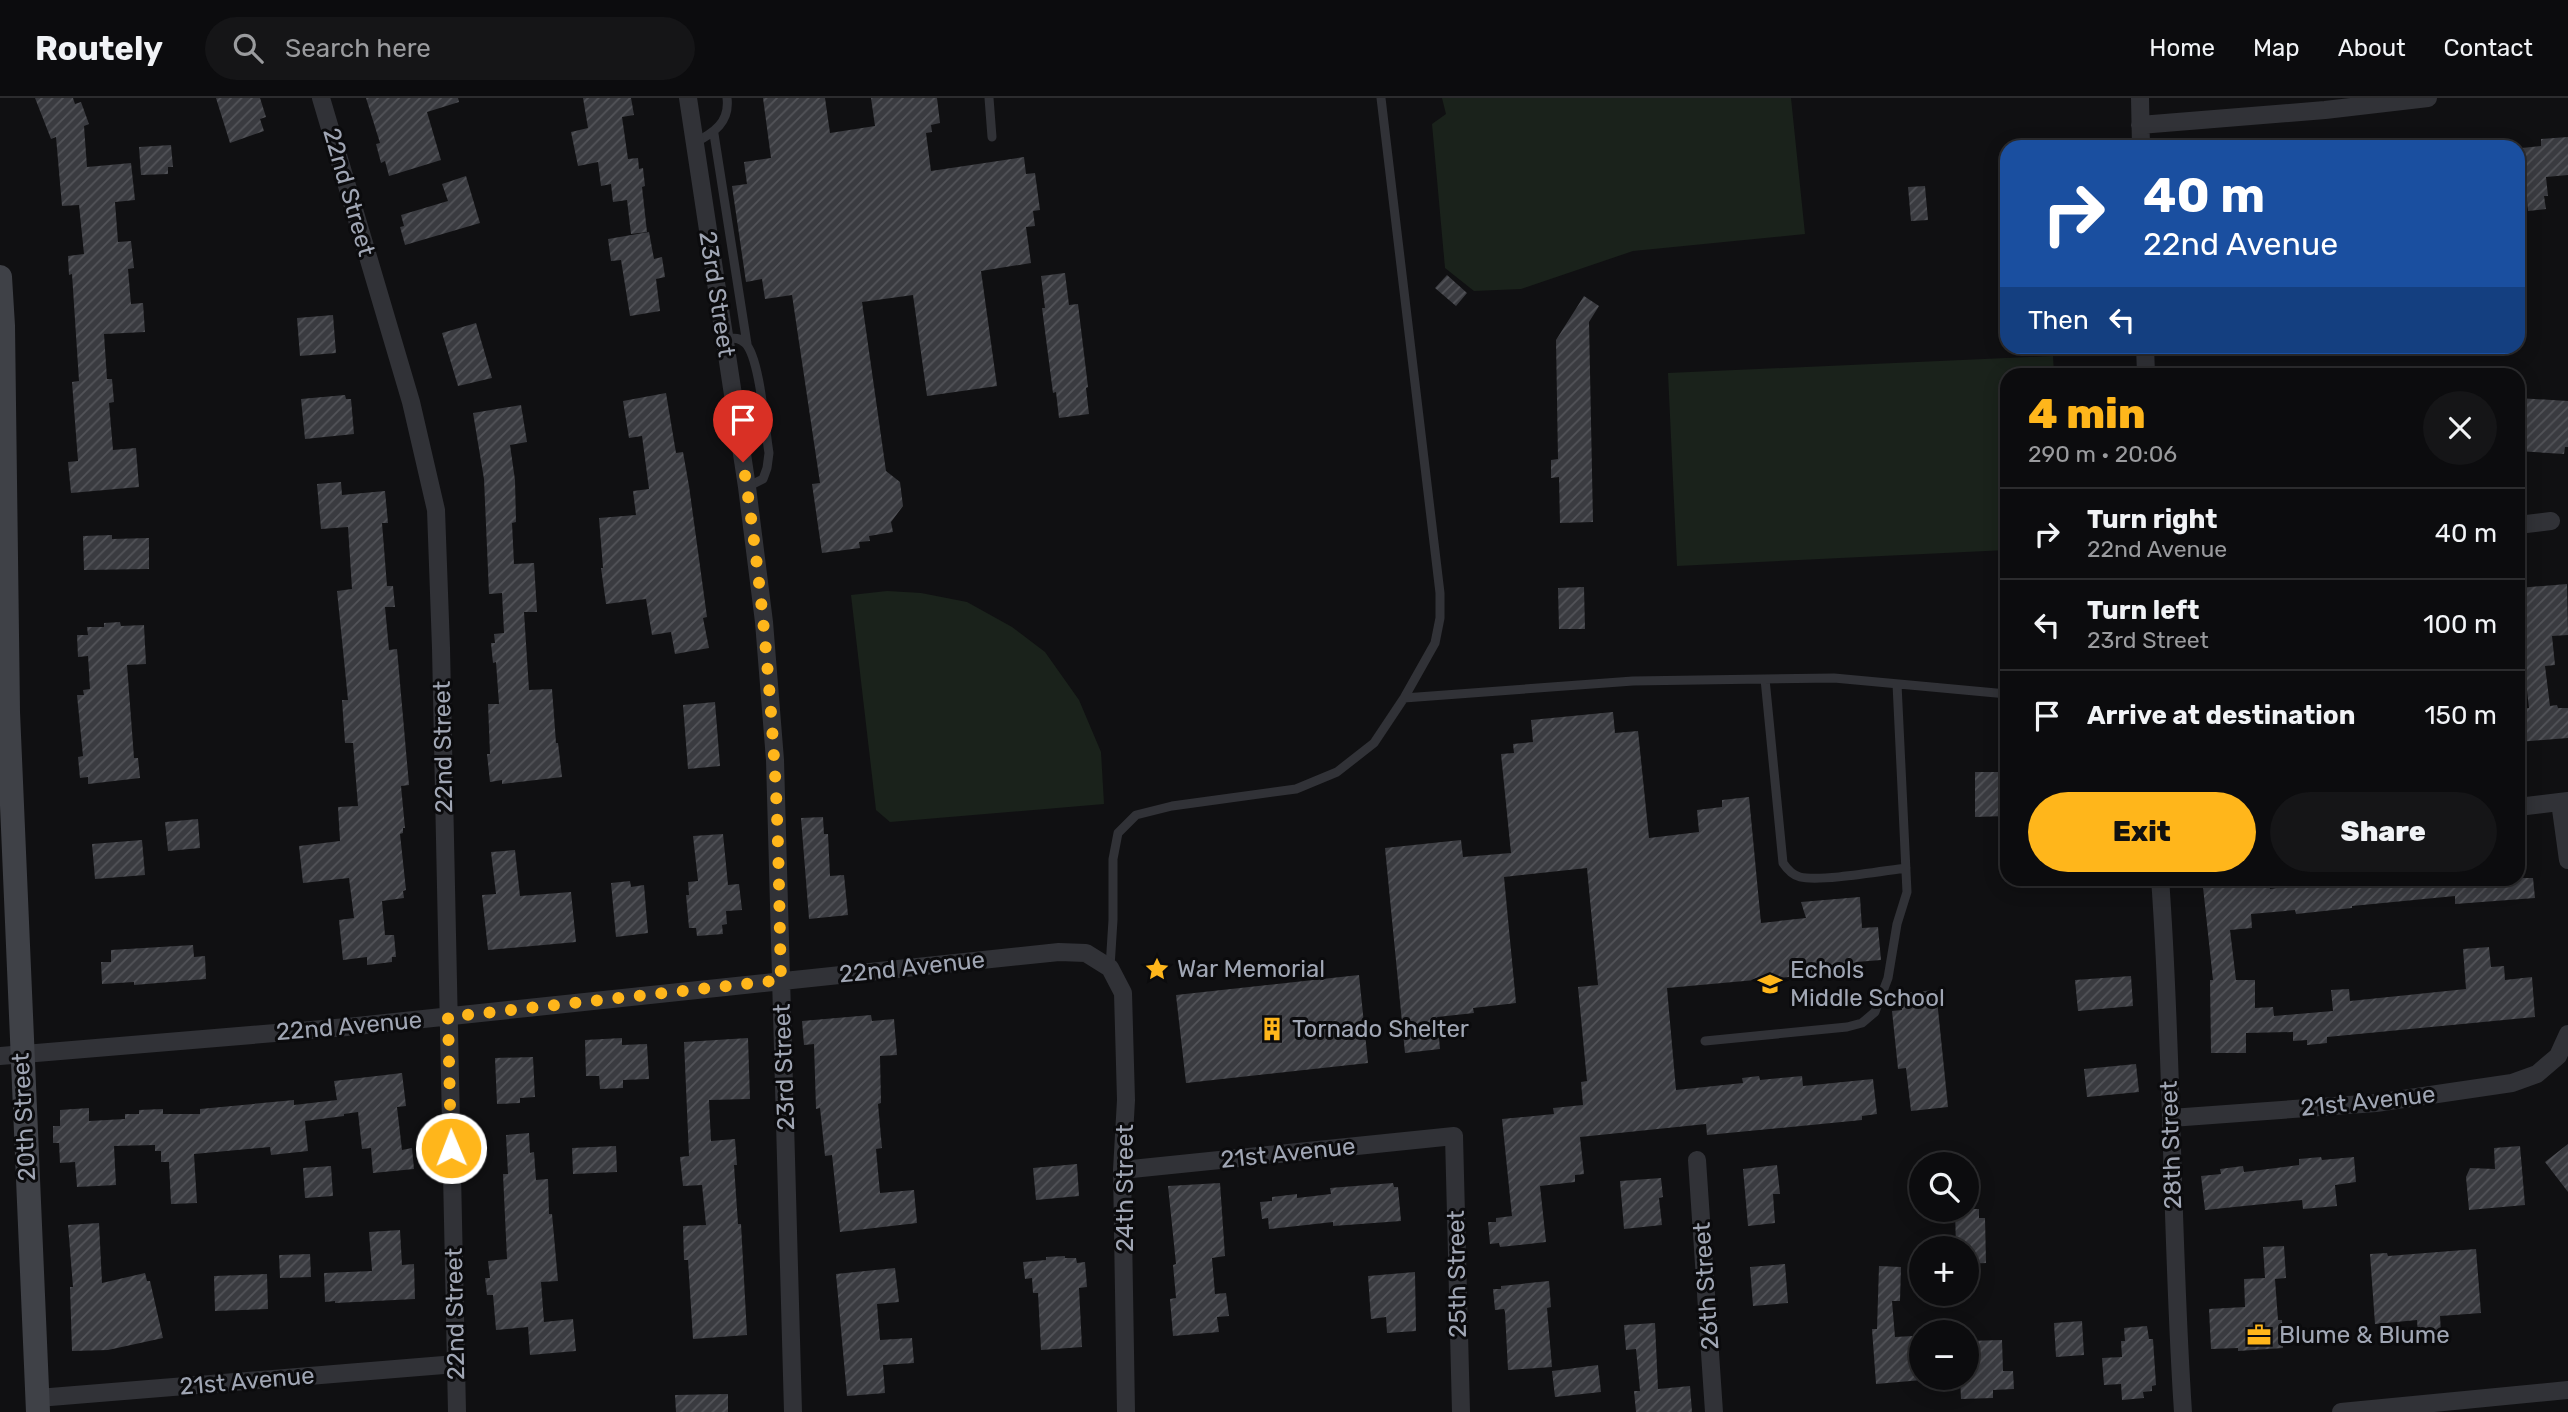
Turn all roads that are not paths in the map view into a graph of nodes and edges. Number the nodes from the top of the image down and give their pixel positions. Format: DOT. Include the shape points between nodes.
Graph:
graph roads {
  1 [pos="321,98"];
  2 [pos="688,98"];
  3 [pos="727,98"];
  4 [pos="989,98"];
  5 [pos="1381,98"];
  6 [pos="2140,98"];
  7 [pos="2428,98"];
  8 [pos="2140,125"];
  9 [pos="714,134"];
  10 [pos="992,137"];
  11 [pos="2141,140"];
  12 [pos="694,142"];
  13 [pos="1,286"];
  14 [pos="724,338"];
  15 [pos="747,344"];
  16 [pos="747,487"];
  17 [pos="2552,521"];
  18 [pos="2525,524"];
  19 [pos="1765,679"];
  20 [pos="1897,684"];
  21 [pos="2000,693"];
  22 [pos="1404,698"];
  23 [pos="2564,801"];
  24 [pos="2525,806"];
  25 [pos="2568,860"];
  26 [pos="1906,868"];
  27 [pos="2160,886"];
  28 [pos="1110,968"];
  29 [pos="781,980"];
  30 [pos="448,1017"];
  31 [pos="2568,1034"];
  32 [pos="1705,1041"];
  33 [pos="11,1055"];
  34 [pos="2171,1118"];
  35 [pos="1454,1136"];
  36 [pos="1697,1160"];
  37 [pos="1122,1170"];
  38 [pos="456,1364"];
  39 [pos="2568,1390"];
  40 [pos="38,1405"];
  41 [pos="457,1412"];
  42 [pos="793,1412"];
  43 [pos="1126,1412"];
  44 [pos="1461,1412"];
  45 [pos="1714,1412"];
  46 [pos="2183,1412"];
  47 [pos="2342,1412"];
  1 -- 30 [label="street, 22nd Street" via="411,402 436,510"];
  2 -- 12 [label="street, 23rd Street"];
  3 -- 9 [label="lane" via="727,116"];
  4 -- 10 [label="lane"];
  5 -- 22 [label="lane" via="1440,593 1435,643"];
  6 -- 8 [label="street"];
  7 -- 8 [label="street"];
  8 -- 11 [label="street"];
  9 -- 12 [label="lane"];
  9 -- 15 [label="lane"];
  12 -- 14 [label="street, 23rd Street"];
  13 -- 33 [label="street, 20th Street"];
  14 -- 15 [label="lane"];
  14 -- 16 [label="street, 23rd Street"];
  15 -- 16 [label="lane" via="755,359 769,453 763,479"];
  16 -- 29 [label="street, 23rd Street" via="774,746"];
  17 -- 18 [label="street"];
  19 -- 20 [label="lane" via="1834,678"];
  19 -- 22 [label="lane" via="1633,681"];
  19 -- 26 [label="lane" via="1783,863 1799,877 1816,878"];
  20 -- 21 [label="lane"];
  20 -- 26 [label="lane"];
  22 -- 28 [label="lane" via="1374,743 1337,772 1296,789 1136,815 1118,832 1112,859"];
  23 -- 24 [label="street"];
  23 -- 25 [label="street"];
  26 -- 32 [label="lane" via="1907,892 1888,978 1875,1012 1862,1023 1847,1027"];
  27 -- 34 [label="street, 28th Street"];
  28 -- 29 [label="street, 22nd Avenue" via="1086,953 1059,952"];
  28 -- 37 [label="street, 24th Street" via="1124,993"];
  29 -- 30 [label="street, 22nd Avenue"];
  29 -- 42 [label="street, 23rd Street"];
  30 -- 33 [label="street, 22nd Avenue"];
  30 -- 38 [label="street, 22nd Street"];
  31 -- 34 [label="street, 21st Avenue" via="2557,1056 2537,1073 2512,1083 2376,1103"];
  33 -- 40 [label="street, 20th Street"];
  34 -- 46 [label="street, 28th Street"];
  35 -- 37 [label="street, 21st Avenue"];
  35 -- 44 [label="street, 25th Street"];
  36 -- 45 [label="street, 26th Street"];
  37 -- 43 [label="street, 24th Street"];
  38 -- 40 [label="street, 21st Avenue"];
  38 -- 41 [label="street, 22nd Street"];
  39 -- 47 [label="street"];
}
